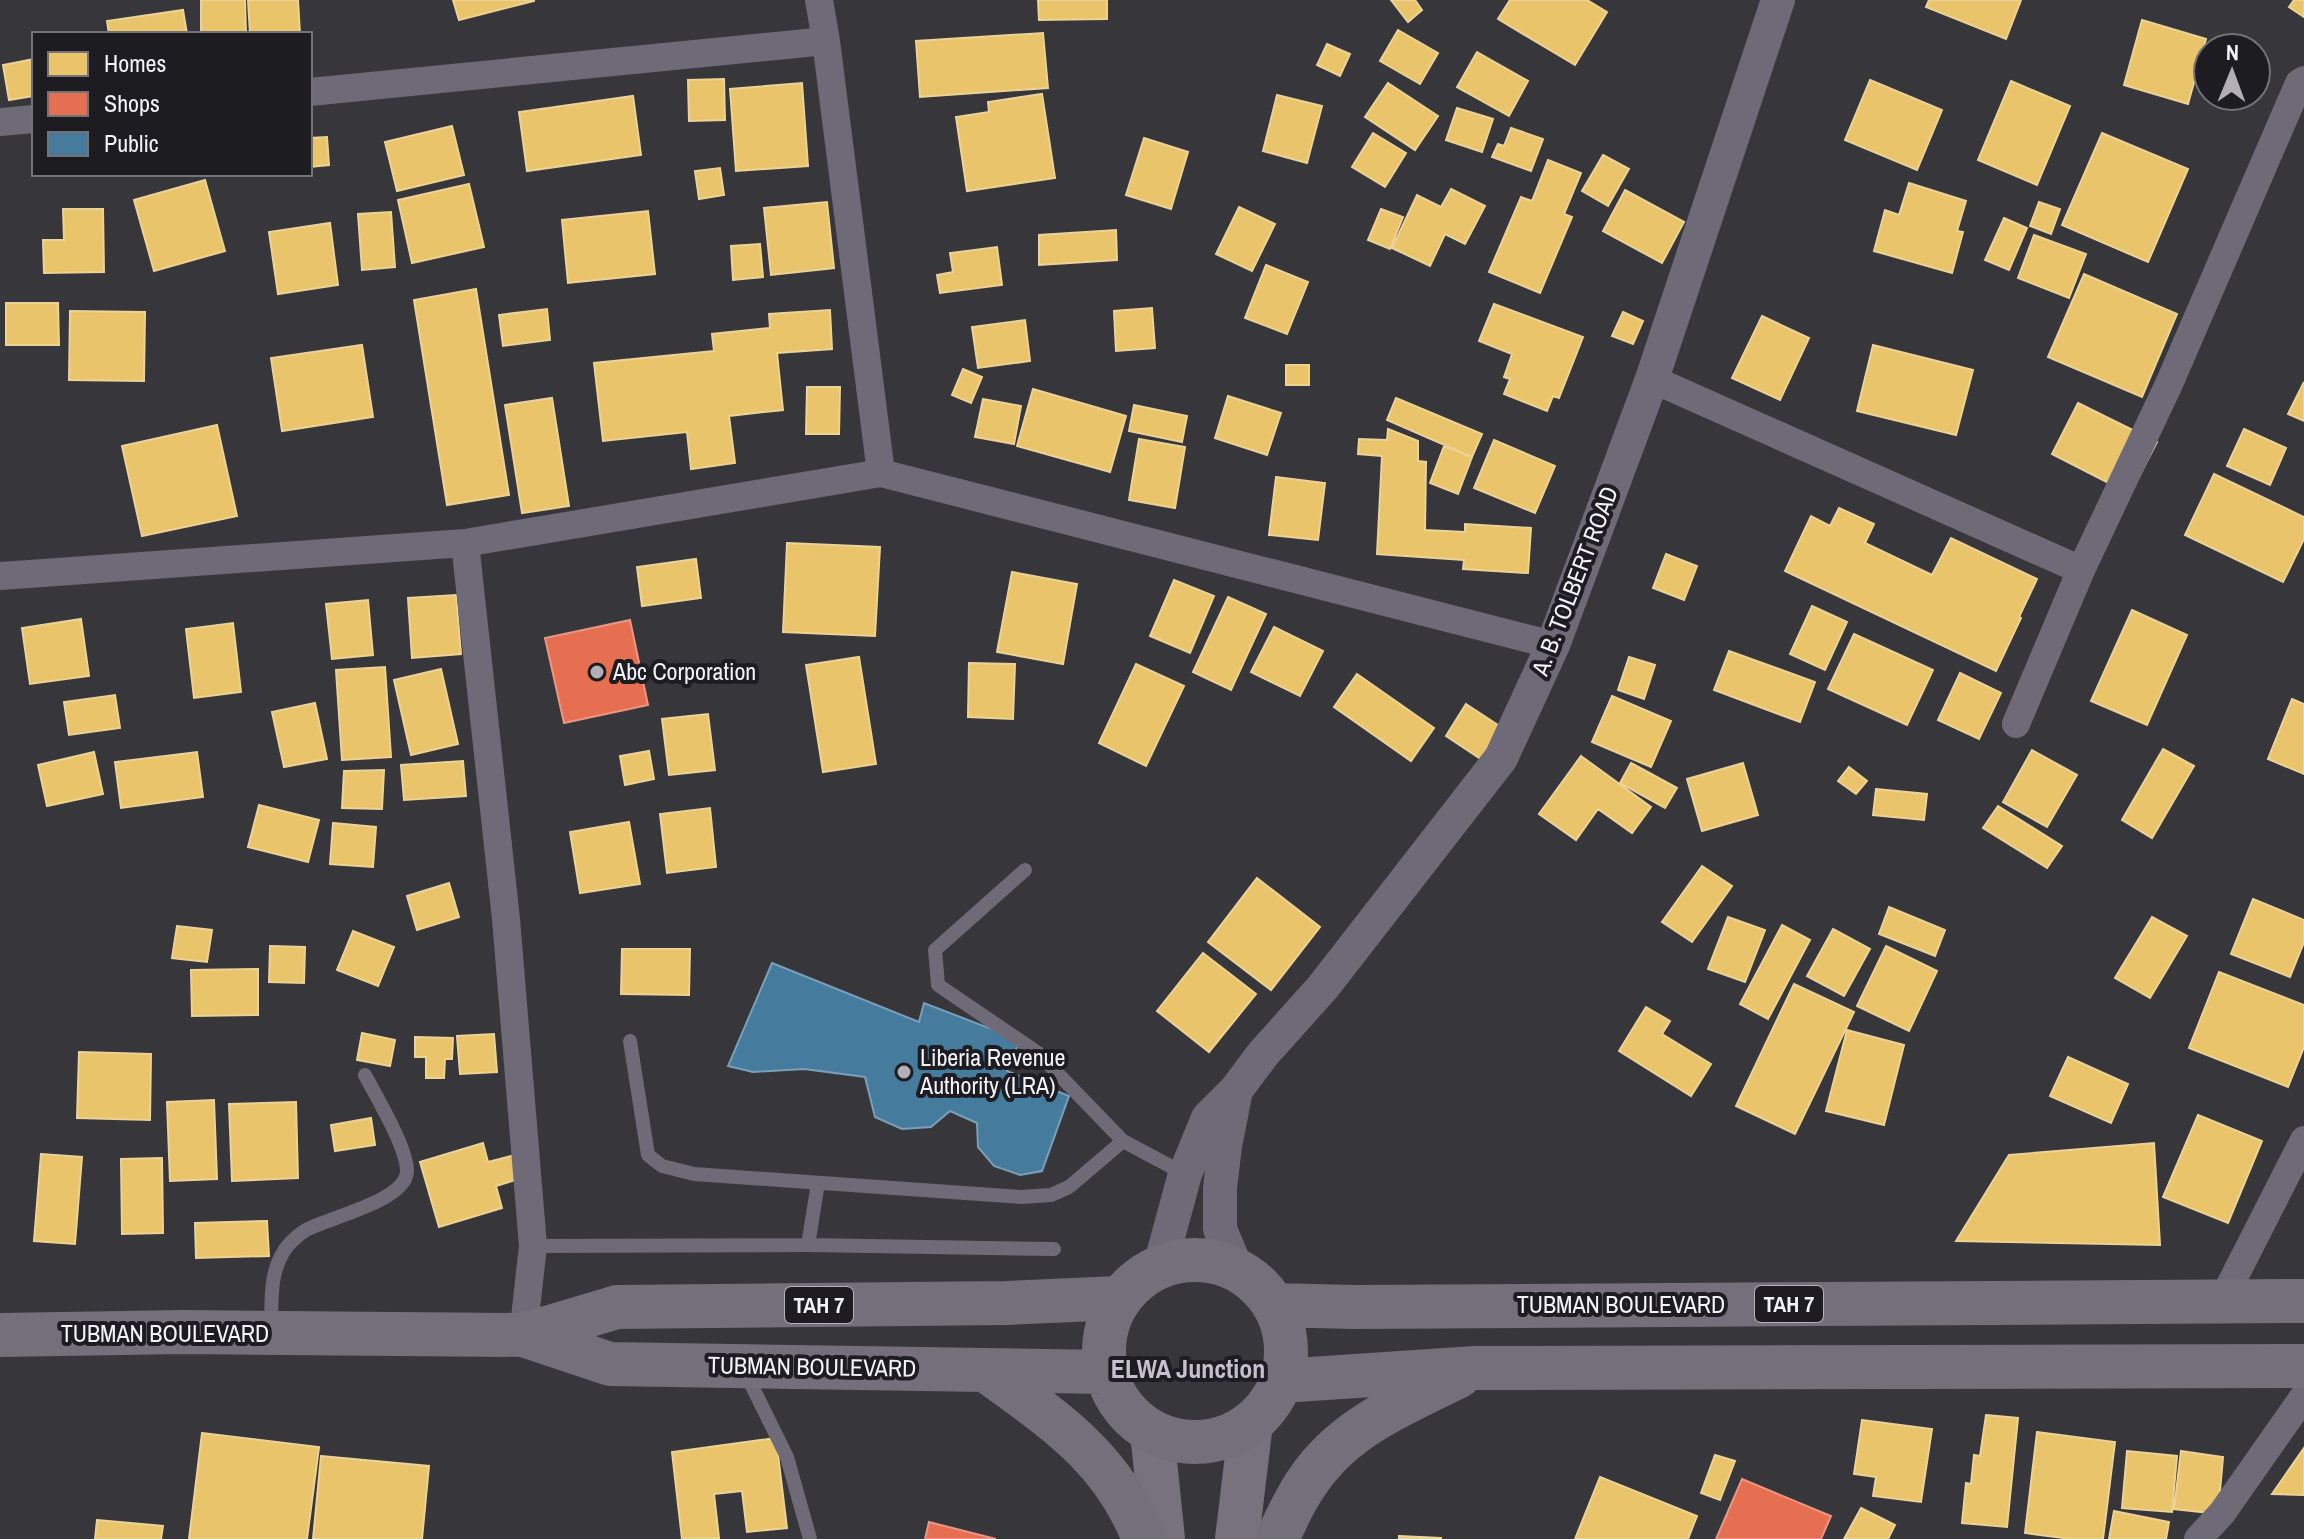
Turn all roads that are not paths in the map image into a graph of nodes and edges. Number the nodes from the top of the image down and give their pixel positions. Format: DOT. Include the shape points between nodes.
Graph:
graph roads {
  1 [pos="819,0"];
  2 [pos="1778,0"];
  3 [pos="826,41"];
  4 [pos="2304,80"];
  5 [pos="312,92"];
  6 [pos="32,119"];
  7 [pos="0,122"];
  8 [pos="1652,379"];
  9 [pos="881,473"];
  10 [pos="465,543"];
  11 [pos="2081,570"];
  12 [pos="0,576"];
  13 [pos="1553,645"];
  14 [pos="2016,724"];
  15 [pos="1025,870"];
  16 [pos="630,1041"];
  17 [pos="365,1075"];
  18 [pos="1236,1090"];
  19 [pos="2304,1140"];
  20 [pos="1123,1141"];
  21 [pos="1185,1174"];
  22 [pos="818,1183"];
  23 [pos="808,1245"];
  24 [pos="533,1246"];
  25 [pos="1054,1249"];
  26 [pos="1160,1266"];
  27 [pos="1237,1270"];
  28 [pos="1119,1298"];
  29 [pos="2222,1301"];
  30 [pos="2304,1301"];
  31 [pos="1274,1305"];
  32 [pos="271,1333"];
  33 [pos="0,1335"];
  34 [pos="523,1335"];
  35 [pos="742,1366"];
  36 [pos="2304,1366"];
  37 [pos="1475,1368"];
  38 [pos="987,1371"];
  39 [pos="1105,1372"];
  40 [pos="1281,1381"];
  41 [pos="2304,1396"];
  42 [pos="1251,1423"];
  43 [pos="1152,1432"];
  44 [pos="810,1539"];
  45 [pos="1144,1539"];
  46 [pos="1163,1539"];
  47 [pos="1237,1539"];
  48 [pos="1277,1539"];
  49 [pos="2198,1539"];
  1 -- 3 [label="street"];
  2 -- 8 [label="street, A. B. TOLBERT ROAD"];
  3 -- 5 [label="street"];
  3 -- 9 [label="street"];
  4 -- 11 [label="street"];
  6 -- 7 [label="street"];
  8 -- 11 [label="street"];
  8 -- 13 [label="street, A. B. TOLBERT ROAD"];
  9 -- 10 [label="street"];
  9 -- 13 [label="street"];
  10 -- 12 [label="street"];
  10 -- 24 [label="street" via="506,919"];
  11 -- 14 [label="street"];
  13 -- 18 [label="street, A. B. TOLBERT ROAD" via="1501,758"];
  15 -- 20 [label="lane" via="935,950 938,985 1038,1053"];
  16 -- 22 [label="lane" via="648,1155 662,1166 694,1174"];
  17 -- 32 [label="lane" via="402,1151 406,1181 374,1202 304,1230 284,1250 272,1279"];
  18 -- 21 [label="street, A. B. TOLBERT ROAD" via="1208,1118"];
  18 -- 27 [label="street, A. B. TOLBERT ROAD" via="1220,1188 1220,1229"];
  19 -- 29 [label="street"];
  20 -- 21 [label="lane"];
  20 -- 22 [label="lane" via="1069,1187 1051,1195"];
  21 -- 26 [label="street, A. B. TOLBERT ROAD"];
  22 -- 23 [label="lane"];
  23 -- 24 [label="lane"];
  23 -- 25 [label="lane"];
  24 -- 34 [label="street"];
  26 -- 27 [label="highway" via="1212,1261"];
  26 -- 28 [label="highway"];
  27 -- 31 [label="highway"];
  28 -- 34 [label="highway, TUBMAN BOULEVARD / TAH 7" via="617,1307"];
  28 -- 39 [label="highway" via="1103,1346"];
  29 -- 30 [label="highway, TUBMAN BOULEVARD / TAH 7"];
  29 -- 31 [label="highway, TUBMAN BOULEVARD / TAH 7"];
  31 -- 40 [label="highway" via="1284,1329"];
  32 -- 33 [label="highway, TUBMAN BOULEVARD / TAH 7"];
  32 -- 34 [label="highway, TUBMAN BOULEVARD / TAH 7"];
  34 -- 35 [label="highway, TUBMAN BOULEVARD / TAH 7" via="610,1364"];
  35 -- 38 [label="highway, TUBMAN BOULEVARD / TAH 7"];
  35 -- 44 [label="lane" via="787,1457"];
  36 -- 37 [label="highway"];
  37 -- 40 [label="highway"];
  37 -- 48 [label="highway" via="1364,1426 1335,1449 1308,1482"];
  38 -- 39 [label="highway, TUBMAN BOULEVARD / TAH 7"];
  38 -- 45 [label="highway" via="1087,1448 1123,1496"];
  39 -- 43 [label="highway" via="1131,1417"];
  40 -- 42 [label="highway"];
  41 -- 49 [label="street"];
  42 -- 43 [label="highway" via="1203,1441"];
  42 -- 47 [label="main road"];
  43 -- 46 [label="main road"];
}
